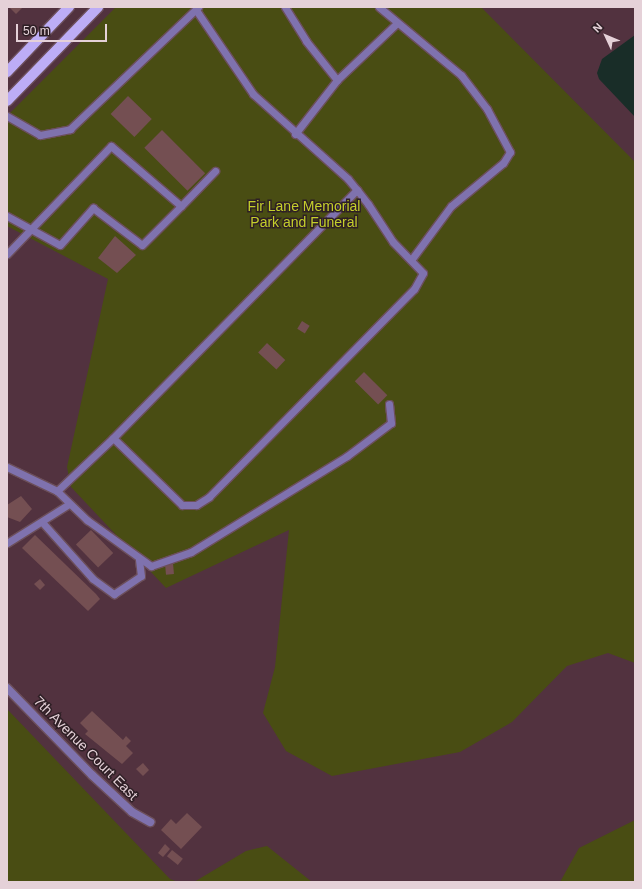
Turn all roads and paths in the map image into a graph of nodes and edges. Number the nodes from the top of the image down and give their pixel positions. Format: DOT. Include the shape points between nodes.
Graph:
graph roads {
  1 [pos="70,7"];
  2 [pos="98,7"];
  3 [pos="286,7"];
  4 [pos="379,7"];
  5 [pos="197,8"];
  6 [pos="396,24"];
  7 [pos="7,72"];
  8 [pos="337,80"];
  9 [pos="7,101"];
  10 [pos="7,116"];
  11 [pos="295,134"];
  12 [pos="215,171"];
  13 [pos="357,190"];
  14 [pos="181,206"];
  15 [pos="7,216"];
  16 [pos="31,229"];
  17 [pos="7,254"];
  18 [pos="411,260"];
  19 [pos="389,404"];
  20 [pos="113,438"];
  21 [pos="7,467"];
  22 [pos="57,491"];
  23 [pos="70,504"];
  24 [pos="42,522"];
  25 [pos="7,543"];
  26 [pos="139,559"];
  27 [pos="7,688"];
  28 [pos="150,822"];
  1 -- 7 [label="main road"];
  2 -- 9 [label="main road"];
  3 -- 8 [label="lane" via="306,41"];
  4 -- 6 [label="lane"];
  5 -- 10 [label="lane" via="70,129 40,135"];
  5 -- 11 [label="lane" via="250,91"];
  6 -- 8 [label="lane"];
  6 -- 18 [label="lane" via="461,75 487,109 510,152 503,163 451,206"];
  8 -- 11 [label="lane"];
  11 -- 13 [label="lane"];
  12 -- 14 [label="lane"];
  13 -- 18 [label="lane" via="393,242"];
  13 -- 20 [label="lane"];
  14 -- 16 [label="lane" via="142,245 93,208 60,245"];
  14 -- 16 [label="lane" via="111,146"];
  15 -- 16 [label="lane"];
  16 -- 17 [label="lane"];
  18 -- 20 [label="lane" via="423,273 414,289 202,502 182,505"];
  19 -- 26 [label="lane" via="391,423 347,456 191,552 151,566"];
  20 -- 22 [label="lane"];
  21 -- 22 [label="lane"];
  22 -- 23 [label="lane"];
  23 -- 24 [label="lane"];
  23 -- 26 [label="lane"];
  24 -- 25 [label="lane"];
  24 -- 26 [label="lane" via="93,579 114,594 141,576"];
  27 -- 28 [label="street, 7th Avenue Court East" via="92,775 132,812"];
}
